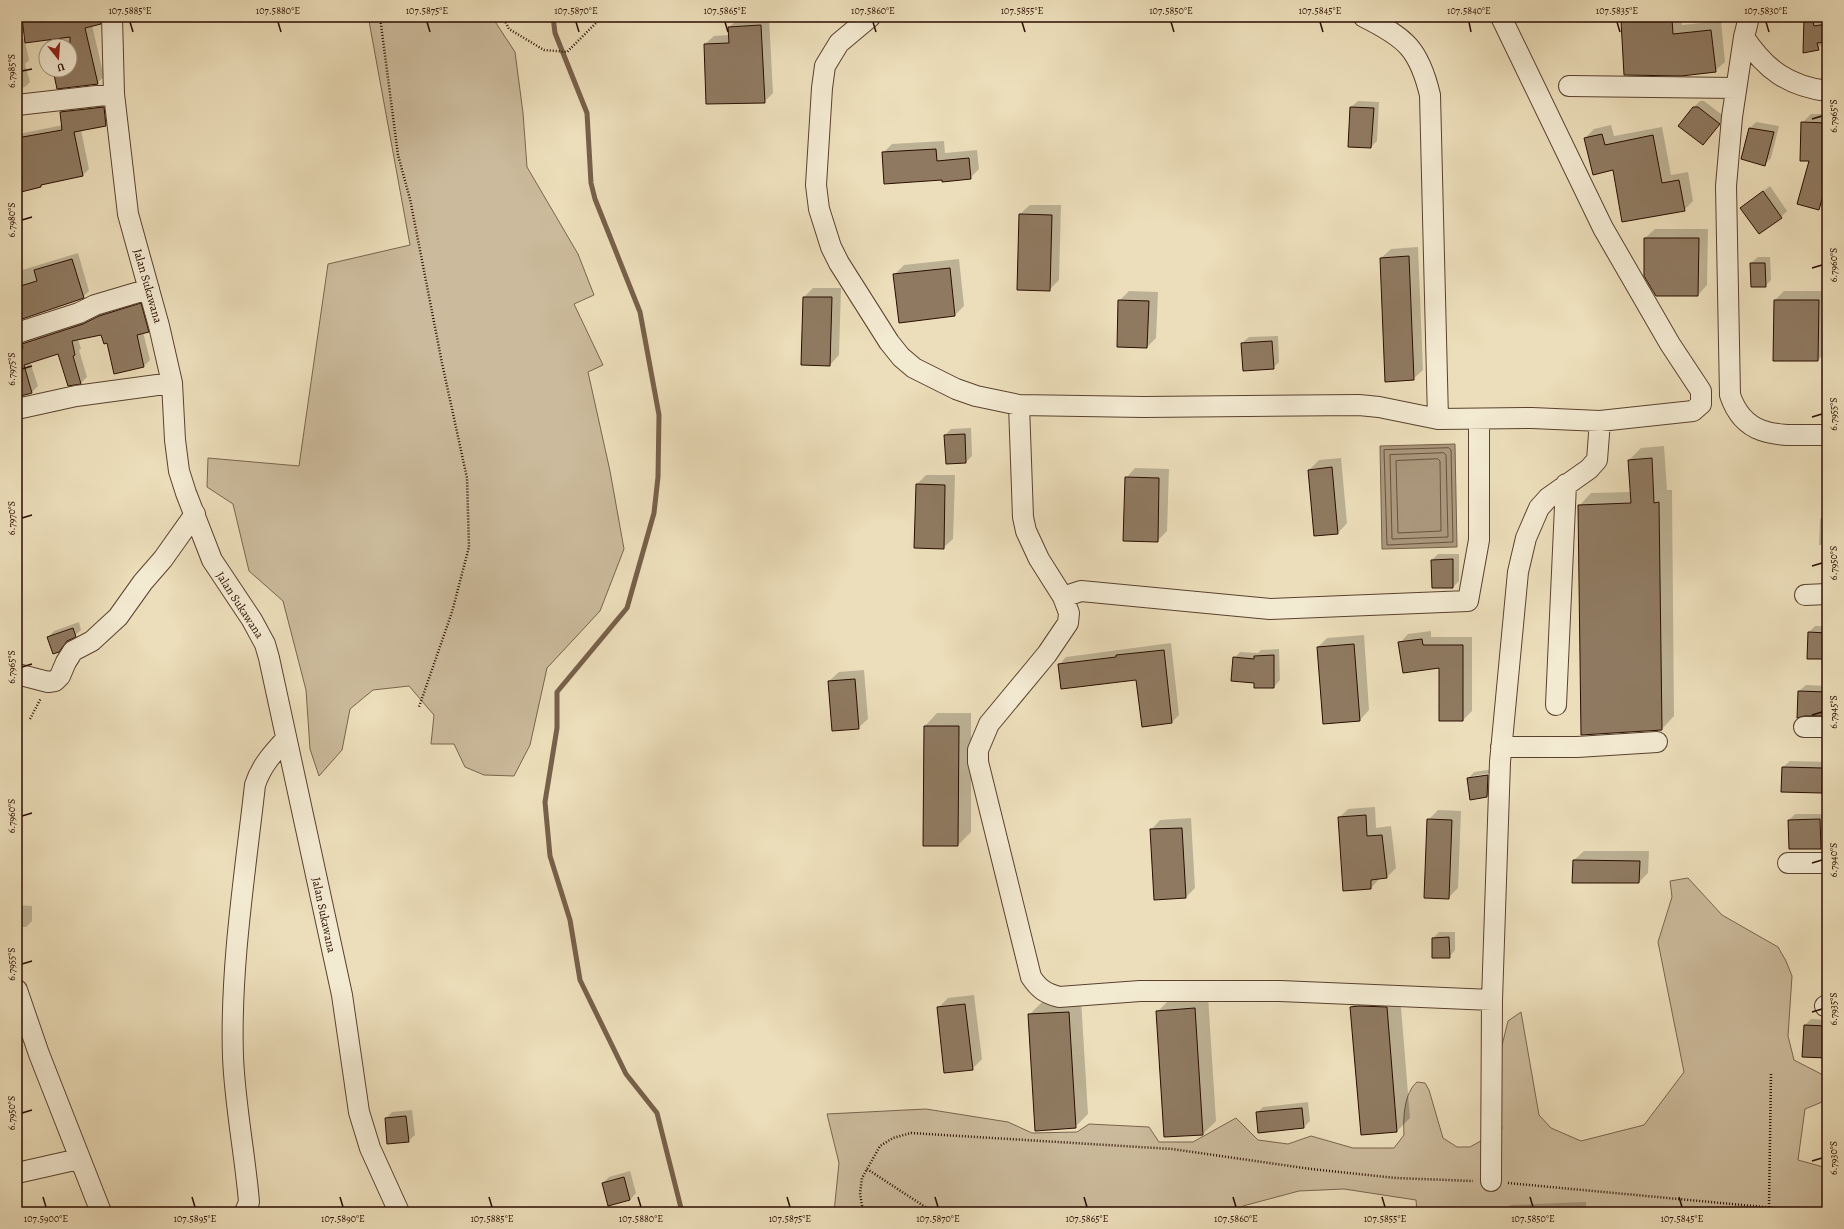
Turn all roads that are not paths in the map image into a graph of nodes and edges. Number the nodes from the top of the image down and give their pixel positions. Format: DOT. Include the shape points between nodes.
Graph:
graph roads {
  1 [pos="112,17"];
  2 [pos="870,17"];
  3 [pos="1364,17"];
  4 [pos="1501,17"];
  5 [pos="1749,17"];
  6 [pos="1744,37"];
  7 [pos="1568,86"];
  8 [pos="1736,88"];
  9 [pos="1827,91"];
  10 [pos="114,94"];
  11 [pos="17,105"];
  12 [pos="149,289"];
  13 [pos="17,333"];
  14 [pos="172,383"];
  15 [pos="1019,405"];
  16 [pos="17,409"];
  17 [pos="1438,419"];
  18 [pos="1479,419"];
  19 [pos="1600,421"];
  20 [pos="1827,435"];
  21 [pos="1566,484"];
  22 [pos="194,514"];
  23 [pos="1827,594"];
  24 [pos="1805,595"];
  25 [pos="1063,596"];
  26 [pos="17,674"];
  27 [pos="1556,705"];
  28 [pos="1804,727"];
  29 [pos="1827,727"];
  30 [pos="286,739"];
  31 [pos="1657,742"];
  32 [pos="1501,747"];
  33 [pos="1788,863"];
  34 [pos="1827,863"];
  35 [pos="17,990"];
  36 [pos="1492,1000"];
  37 [pos="79,1159"];
  38 [pos="17,1173"];
  39 [pos="1491,1181"];
  40 [pos="101,1212"];
  41 [pos="245,1212"];
  42 [pos="399,1212"];
  1 -- 10 [label="street, Jalan Sukawana"];
  2 -- 15 [label="street" via="839,43 828,61 823,76 816,185 819,209 831,247 866,309 901,357 914,368 956,389"];
  3 -- 17 [label="street" via="1397,36 1415,52 1430,95"];
  4 -- 19 [label="street" via="1604,228 1670,344 1701,391 1701,404 1693,411"];
  5 -- 6 [label="street"];
  6 -- 8 [label="street"];
  6 -- 9 [label="street" via="1756,55 1770,69 1801,84"];
  7 -- 8 [label="street"];
  8 -- 20 [label="street" via="1726,186 1730,395 1742,418 1748,425 1759,430 1769,434"];
  10 -- 11 [label="street"];
  10 -- 12 [label="street, Jalan Sukawana" via="128,214"];
  12 -- 13 [label="street"];
  12 -- 14 [label="street, Jalan Sukawana"];
  14 -- 16 [label="street" via="76,396"];
  14 -- 22 [label="street, Jalan Sukawana" via="179,471"];
  15 -- 17 [label="street" via="1370,406"];
  15 -- 25 [label="street" via="1023,517 1026,531 1039,559"];
  17 -- 18 [label="street"];
  18 -- 19 [label="street"];
  18 -- 25 [label="street" via="1479,540 1468,601 1270,610 1081,591"];
  19 -- 21 [label="street" via="1597,460 1589,469"];
  21 -- 27 [label="street"];
  21 -- 32 [label="street" via="1539,508 1532,521 1522,555 1518,572"];
  22 -- 26 [label="street" via="118,617 92,640 73,651 55,681 48,682"];
  22 -- 30 [label="street, Jalan Sukawana" via="218,571 252,620 265,644"];
  23 -- 24 [label="street"];
  25 -- 36 [label="street" via="1068,613 1068,624 1064,632 989,724 978,750 981,775 1031,977 1038,987 1059,997 1140,991 1280,991"];
  28 -- 29 [label="street"];
  30 -- 41 [label="street" via="265,762 255,785 242,892 233,1057 249,1202"];
  30 -- 42 [label="street, Jalan Sukawana" via="342,995 359,1112 370,1148"];
  31 -- 32 [label="street" via="1577,747"];
  32 -- 36 [label="street"];
  33 -- 34 [label="street"];
  35 -- 37 [label="street" via="38,1054"];
  36 -- 39 [label="street"];
  37 -- 38 [label="street"];
  37 -- 40 [label="street"];
}
